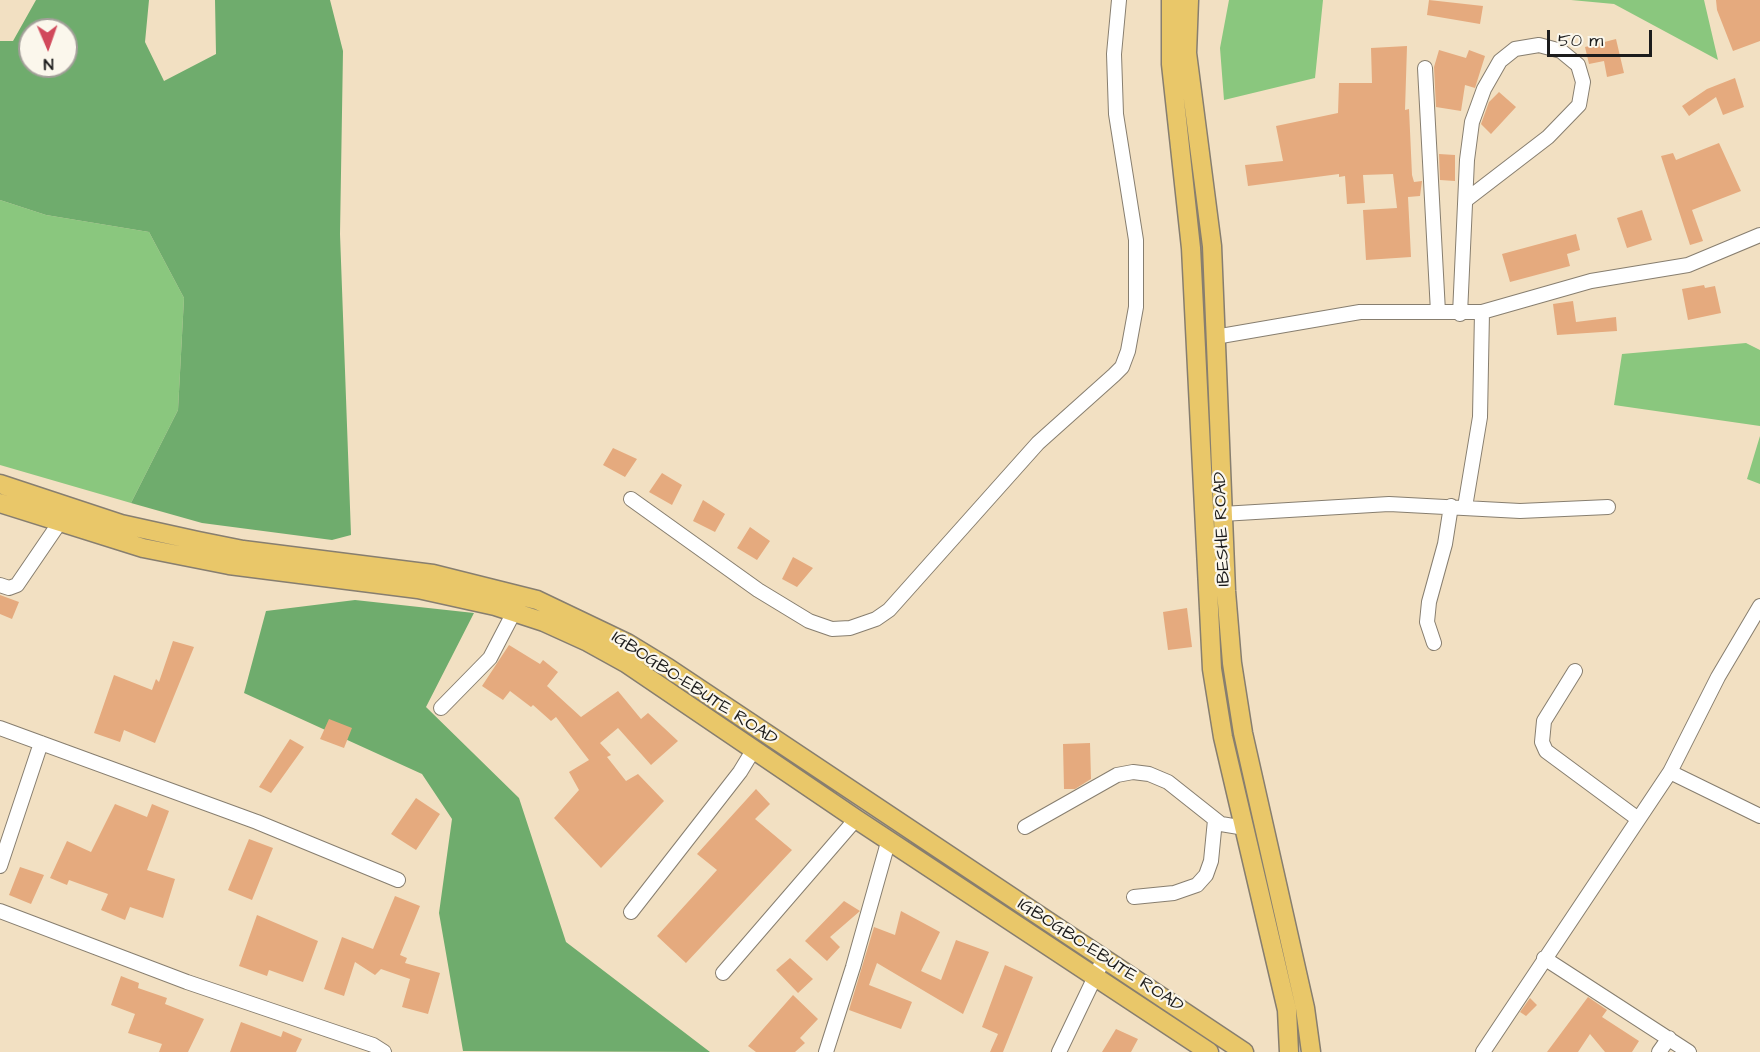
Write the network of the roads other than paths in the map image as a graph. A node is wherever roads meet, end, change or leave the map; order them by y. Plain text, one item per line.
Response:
1 (1119, 0) edge
2 (1170, 0) edge
3 (1189, 0) edge
4 (1425, 68) dead end
5 (1466, 200) junction
6 (1760, 235) edge
7 (1438, 312) junction
8 (1482, 312) junction
9 (1460, 314) junction
10 (1215, 337) junction
11 (0, 484) edge
12 (632, 499) dead end
13 (1458, 506) junction
14 (1, 507) edge
15 (1608, 507) dead end
16 (1222, 514) junction
17 (60, 522) junction
18 (0, 585) edge
19 (1760, 606) edge
20 (514, 612) junction
21 (1434, 643) dead end
22 (1575, 671) dead end
23 (441, 708) dead end
24 (0, 728) edge
25 (41, 743) junction
26 (754, 749) junction
27 (1670, 772) junction
28 (1760, 816) edge
29 (856, 819) junction
30 (1638, 819) junction
31 (1215, 820) junction
32 (1025, 827) dead end
33 (1245, 828) junction
34 (889, 839) junction
35 (0, 866) edge
36 (398, 880) dead end
37 (1134, 897) dead end
38 (0, 911) edge
39 (631, 912) dead end
40 (1104, 958) junction
41 (1544, 958) junction
42 (723, 973) dead end
43 (1094, 975) junction
44 (1669, 1038) junction
45 (384, 1052) edge
46 (826, 1052) edge
47 (1059, 1052) edge
48 (1209, 1052) edge
49 (1244, 1052) edge
50 (1289, 1052) edge
51 (1311, 1052) edge
52 (1483, 1052) edge
53 (1659, 1052) edge
54 (1689, 1052) edge

1 - 12 street
2 - 33 main road, IBESHE ROAD
3 - 10 main road, IBESHE ROAD
4 - 7 street
5 - 5 street
5 - 9 street
6 - 8 street
7 - 9 street
7 - 10 street
8 - 9 street
8 - 13 street
10 - 16 main road, IBESHE ROAD
11 - 40 main road, IGBOGBO-EBUTE ROAD
13 - 15 street
13 - 16 street
13 - 21 street
14 - 17 main road, IGBOGBO-EBUTE ROAD
16 - 51 main road, IBESHE ROAD
17 - 18 street
17 - 20 main road, IGBOGBO-EBUTE ROAD
19 - 27 street
20 - 23 street
20 - 26 main road, IGBOGBO-EBUTE ROAD
22 - 30 street
24 - 25 street
25 - 35 street
25 - 36 street
26 - 29 main road, IGBOGBO-EBUTE ROAD
26 - 39 street
27 - 28 street
27 - 30 street
29 - 34 main road, IGBOGBO-EBUTE ROAD
29 - 42 street
30 - 41 street
31 - 32 street
31 - 33 street
31 - 37 street
33 - 50 main road, IBESHE ROAD
34 - 43 main road, IGBOGBO-EBUTE ROAD
34 - 46 street
38 - 45 street
40 - 43 street
40 - 49 main road, IGBOGBO-EBUTE ROAD
41 - 44 street
41 - 52 street
43 - 47 street
43 - 48 main road, IGBOGBO-EBUTE ROAD
44 - 53 street
44 - 54 street

